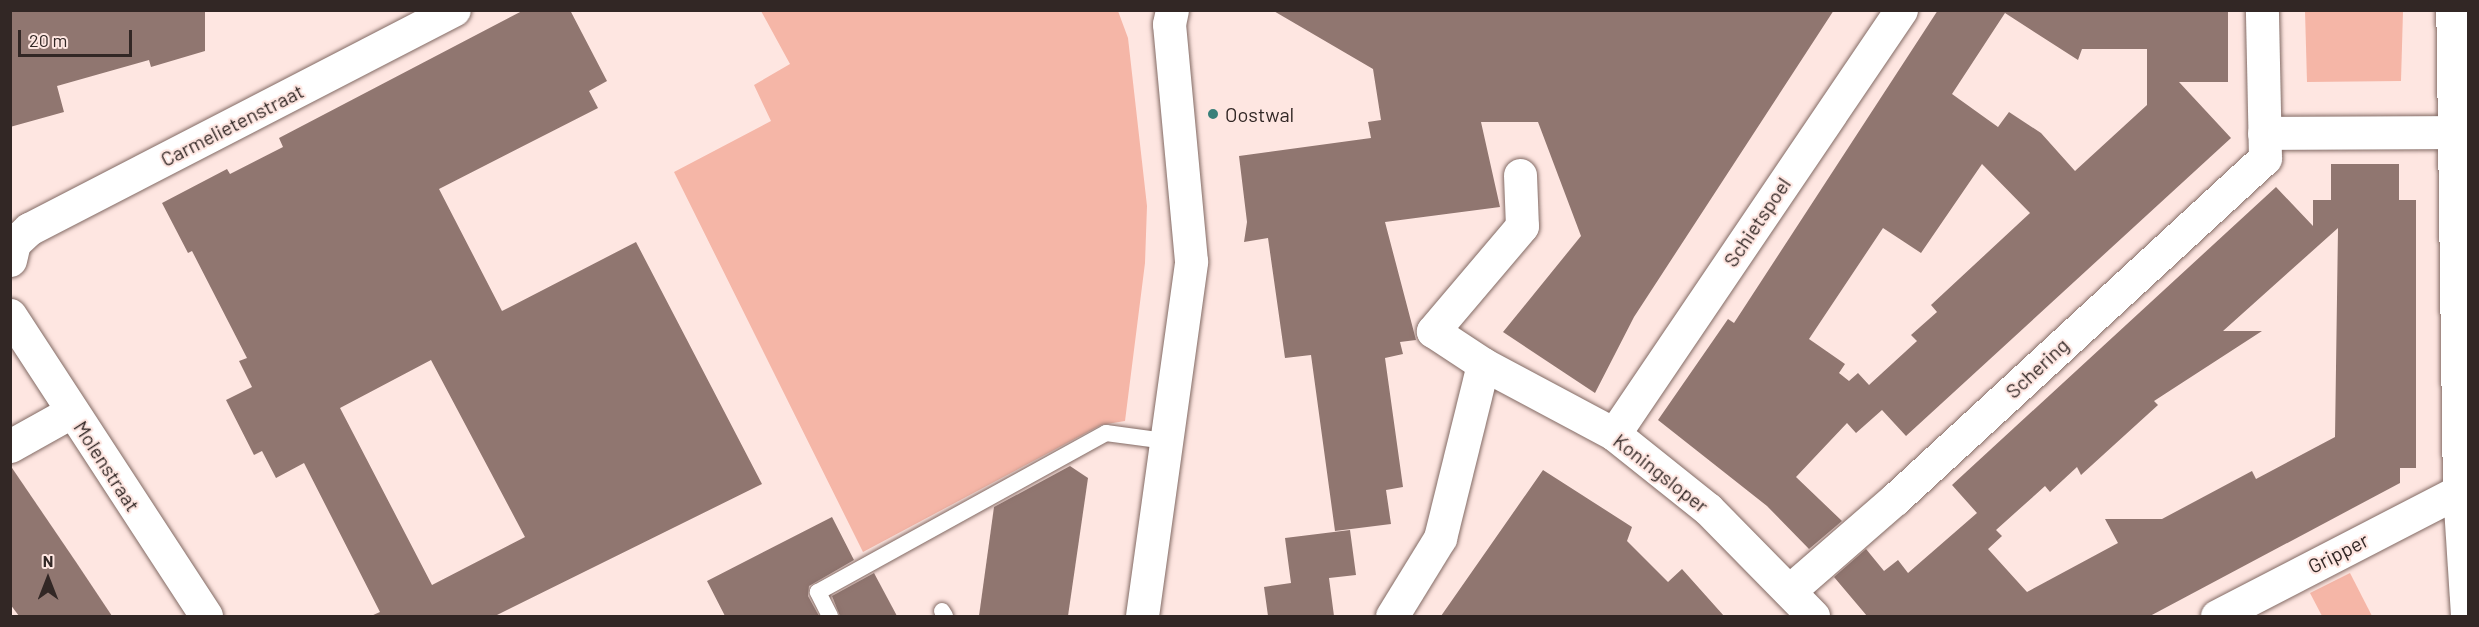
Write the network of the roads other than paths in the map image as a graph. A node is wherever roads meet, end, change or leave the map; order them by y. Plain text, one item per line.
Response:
1 (454, 10) edge
2 (1901, 10) edge
3 (2262, 10) edge
4 (2452, 10) edge
5 (1168, 15) edge
6 (2454, 132) junction
7 (2264, 133) junction
8 (1520, 175) dead end
9 (12, 252) edge
10 (10, 315) edge
11 (1483, 364) junction
12 (71, 412) junction
13 (1614, 435) junction
14 (1166, 441) junction
15 (10, 446) edge
16 (2459, 490) junction
17 (1789, 591) junction
18 (206, 616) edge
19 (830, 616) edge
20 (1142, 616) edge
21 (1392, 616) edge
22 (1813, 616) edge
23 (2217, 616) edge
24 (2467, 616) edge

1 - 9 street, Carmelietenstraat
2 - 13 street, Schietspoel
3 - 7 street, Schering
4 - 6 street
5 - 14 street
6 - 7 street
6 - 16 street
7 - 17 street, Schering
8 - 11 street, Koningsloper
10 - 12 street, Molenstraat
11 - 13 street, Koningsloper
11 - 21 street
12 - 15 street
12 - 18 street, Molenstraat
13 - 17 street, Koningsloper
14 - 19 lane
14 - 20 street
16 - 23 street, Gripper
16 - 24 street
17 - 22 street, Koningsloper

